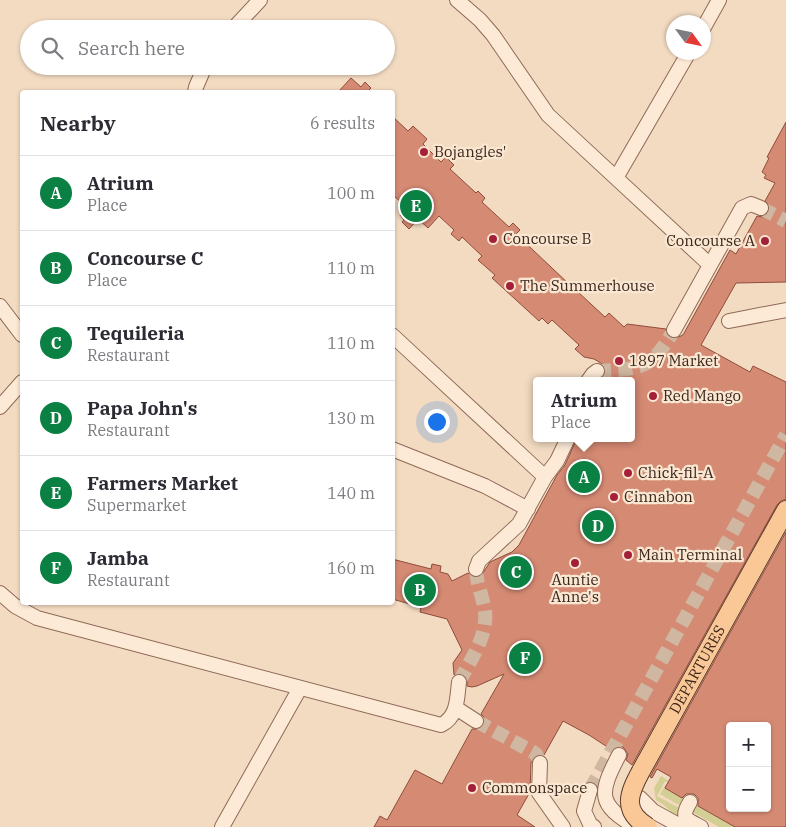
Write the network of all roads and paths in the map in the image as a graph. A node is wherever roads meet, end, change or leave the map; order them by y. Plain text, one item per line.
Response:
1 (260, 0) edge
2 (457, 0) edge
3 (720, 0) edge
4 (711, 15) edge
5 (241, 20) edge
6 (683, 60) edge
7 (201, 75) edge
8 (195, 90) edge
9 (616, 178) junction
10 (762, 208) tunnel mouth
11 (710, 265) junction
12 (0, 306) edge
13 (786, 310) edge
14 (728, 321) dead end
15 (674, 330) tunnel mouth
16 (20, 332) edge
17 (395, 338) edge
18 (20, 384) edge
19 (0, 407) edge
20 (566, 442) edge
21 (395, 450) edge
22 (545, 477) junction
23 (528, 509) junction
24 (786, 510) edge
25 (476, 569) dead end
26 (0, 593) edge
27 (458, 682) tunnel mouth
28 (300, 688) junction
29 (456, 708) junction
30 (476, 721) tunnel mouth
31 (619, 755) dead end
32 (540, 763) dead end
33 (590, 790) tunnel mouth
34 (640, 798) dead end
35 (690, 802) dead end
36 (222, 827) edge
37 (563, 827) edge
38 (594, 827) edge
39 (636, 827) edge
40 (648, 827) edge
41 (682, 827) edge
42 (701, 827) edge

1 - 5 lane
2 - 9 lane
3 - 4 lane
6 - 9 lane
7 - 8 lane
9 - 11 lane
10 - 11 lane
11 - 15 lane
12 - 16 lane
13 - 14 lane
17 - 22 lane
18 - 19 lane
20 - 22 lane
21 - 23 lane
22 - 23 lane
23 - 25 lane
24 - 40 main road, DEPARTURES, bridge
26 - 28 lane
27 - 29 lane
28 - 29 lane
28 - 36 lane
29 - 30 lane
31 - 39 lane
32 - 37 lane
33 - 38 lane
34 - 41 lane
35 - 42 lane

